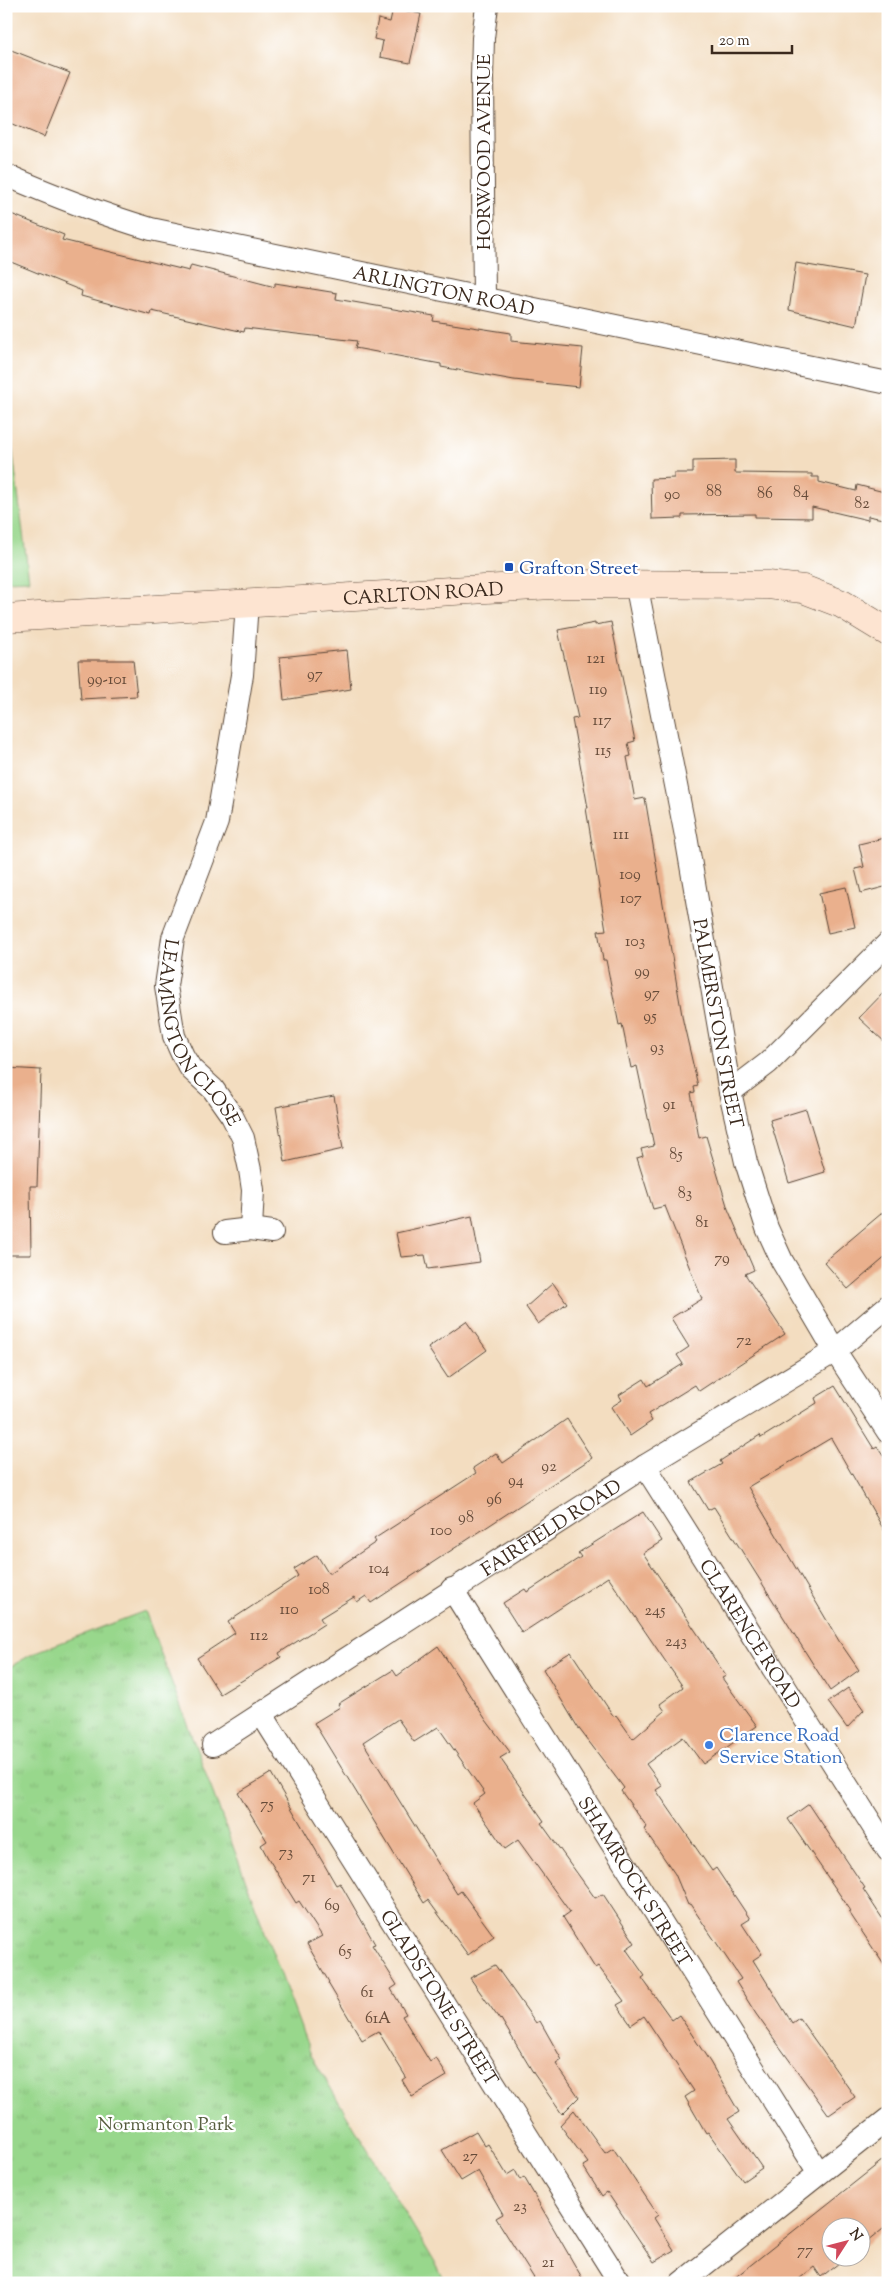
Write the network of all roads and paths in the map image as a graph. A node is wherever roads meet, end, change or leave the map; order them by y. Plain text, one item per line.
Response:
1 (486, 6) edge
2 (6, 175) edge
3 (484, 298) junction
4 (888, 383) edge
5 (636, 583) junction
6 (247, 603) junction
7 (6, 618) edge
8 (888, 632) edge
9 (888, 943) edge
10 (730, 1092) junction
11 (225, 1232) dead end
12 (888, 1306) edge
13 (835, 1351) junction
14 (888, 1432) edge
15 (645, 1466) junction
16 (452, 1589) junction
17 (261, 1713) junction
18 (213, 1745) dead end
19 (888, 1850) edge
20 (888, 2119) edge
21 (819, 2173) junction
22 (620, 2283) edge
23 (681, 2283) edge

1 - 3 street, HORWOOD AVENUE
2 - 3 street, ARLINGTON ROAD
3 - 4 street, ARLINGTON ROAD
5 - 6 street, CARLTON ROAD
5 - 8 street, CARLTON ROAD
5 - 10 street, PALMERSTON STREET
6 - 7 street, CARLTON ROAD
6 - 11 street, LEAMINGTON CLOSE
9 - 10 street
10 - 13 street, PALMERSTON STREET
12 - 13 street, FAIRFIELD ROAD
13 - 14 street, PALMERSTON STREET
13 - 15 street, FAIRFIELD ROAD
15 - 16 street, FAIRFIELD ROAD
15 - 19 street, CLARENCE ROAD
16 - 17 street, FAIRFIELD ROAD
16 - 21 street, SHAMROCK STREET
17 - 18 street, FAIRFIELD ROAD
17 - 22 street, GLADSTONE STREET
20 - 21 street
21 - 23 street

